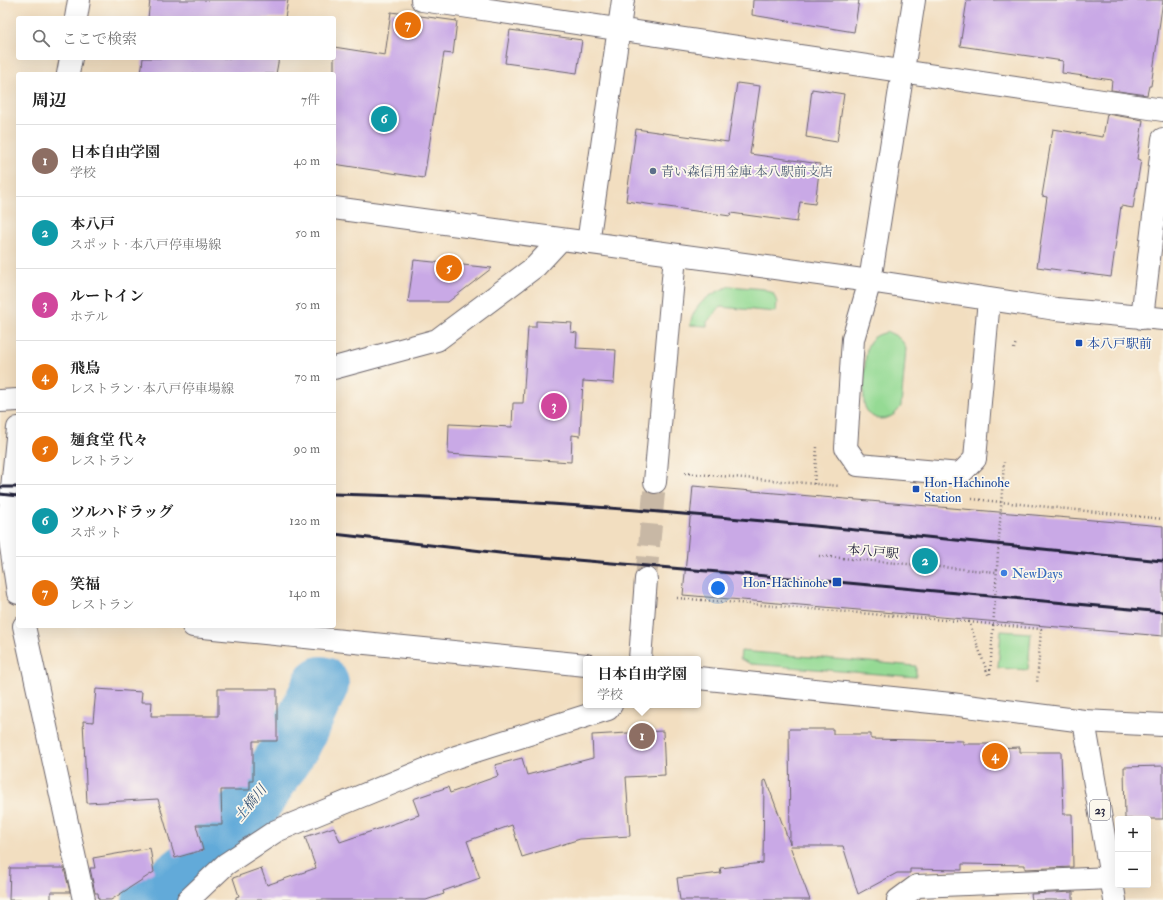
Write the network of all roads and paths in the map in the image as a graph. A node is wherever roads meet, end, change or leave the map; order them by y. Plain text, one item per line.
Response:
1 (79, 0) edge
2 (422, 0) edge
3 (623, 0) edge
4 (914, 0) edge
5 (76, 16) edge
6 (619, 29) junction
7 (71, 60) edge
8 (903, 71) junction
9 (68, 72) edge
10 (1163, 110) edge
11 (1163, 139) edge
12 (336, 208) edge
13 (561, 239) junction
14 (588, 243) junction
15 (675, 256) junction
16 (870, 281) junction
17 (990, 300) junction
18 (1142, 318) junction
19 (1163, 319) edge
20 (336, 367) edge
21 (0, 400) edge
22 (16, 400) edge
23 (16, 448) edge
24 (685, 473) dead end
25 (655, 482) tunnel mouth
26 (845, 487) dead end
27 (1163, 519) edge
28 (5, 540) edge
29 (819, 556) dead end
30 (996, 572) junction
31 (646, 579) tunnel mouth
32 (16, 585) edge
33 (677, 598) dead end
34 (969, 622) junction
35 (993, 625) junction
36 (24, 628) edge
37 (213, 628) edge
38 (640, 656) edge
39 (583, 665) edge
40 (701, 678) edge
41 (1037, 684) dead end
42 (609, 708) edge
43 (1084, 721) junction
44 (1163, 725) edge
45 (1112, 878) junction
46 (84, 900) edge
47 (188, 900) edge
48 (898, 900) edge
49 (1115, 900) edge

1 - 5 street
2 - 6 street
3 - 6 street
4 - 8 street
6 - 8 street
6 - 14 street
7 - 9 street
8 - 10 street
8 - 16 street
11 - 18 street
12 - 13 street
13 - 14 street
13 - 20 street
14 - 15 street
15 - 16 street
15 - 25 street
16 - 17 street
16 - 17 street
17 - 18 street
18 - 19 street
21 - 22 street
23 - 28 street
24 - 26 path
27 - 30 path
28 - 32 street
29 - 30 path, 本八戸駅
30 - 35 path
31 - 38 street
33 - 34 path
34 - 35 path
34 - 35 path
35 - 41 path
36 - 46 street
37 - 39 street
40 - 43 street
42 - 47 street
43 - 44 street
43 - 45 street, 23
45 - 48 street
45 - 49 street, 23

